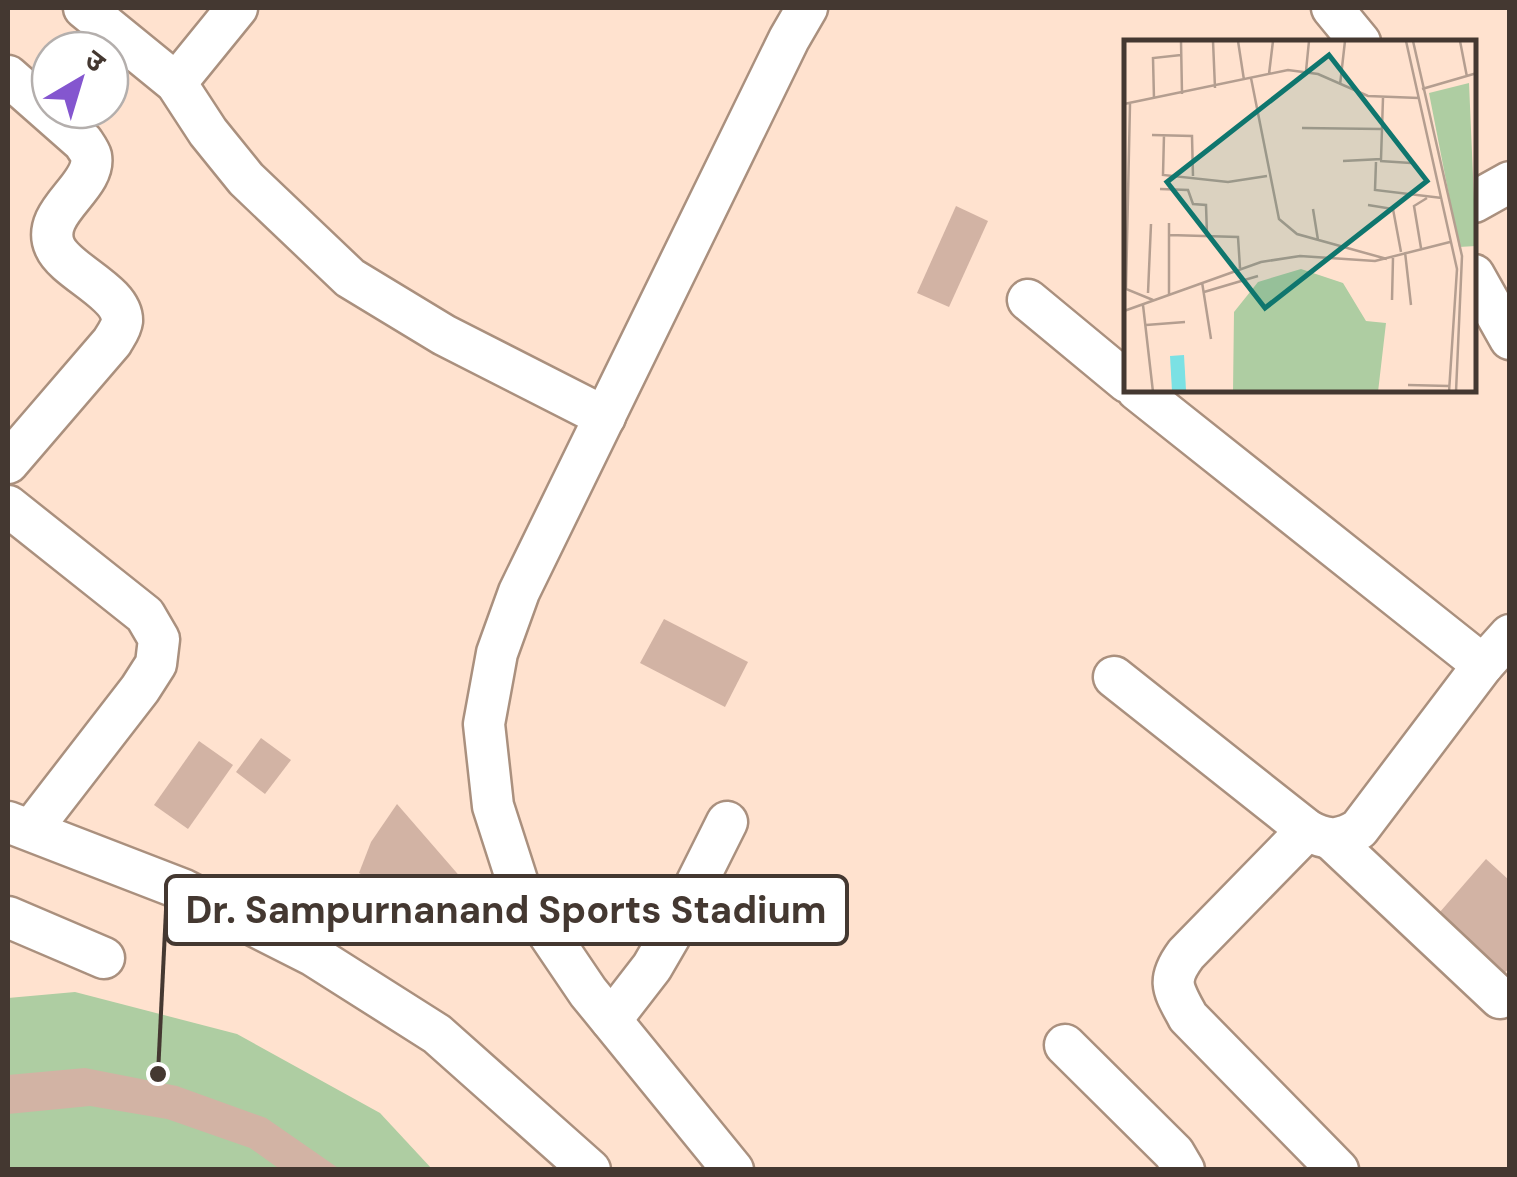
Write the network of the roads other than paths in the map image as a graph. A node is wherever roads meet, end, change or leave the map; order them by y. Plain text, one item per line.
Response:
1 (84, 8) edge
2 (237, 8) edge
3 (807, 8) edge
4 (1332, 8) edge
5 (1358, 40) edge
6 (8, 76) edge
7 (176, 83) junction
8 (1510, 182) edge
9 (1477, 200) edge
10 (1477, 281) edge
11 (1028, 300) dead end
12 (1510, 338) edge
13 (1124, 380) edge
14 (1140, 392) edge
15 (605, 417) junction
16 (8, 463) edge
17 (8, 506) edge
18 (1510, 635) edge
19 (1483, 666) junction
20 (1114, 678) dead end
21 (726, 822) dead end
22 (19, 826) edge
23 (1319, 835) junction
24 (8, 918) edge
25 (104, 958) dead end
26 (1500, 998) dead end
27 (611, 1020) junction
28 (1065, 1045) dead end
29 (590, 1170) edge
30 (733, 1170) edge
31 (1184, 1170) edge
32 (1338, 1170) edge

1 - 7 street
2 - 7 street
3 - 15 street
4 - 5 street
6 - 16 street
7 - 15 street
8 - 9 street
10 - 12 street
11 - 13 street
14 - 19 street
15 - 27 street
17 - 22 street
18 - 19 street
19 - 23 street
20 - 23 street
21 - 27 street
22 - 29 street
23 - 26 street
23 - 32 street
24 - 25 street
27 - 30 street
28 - 31 street

